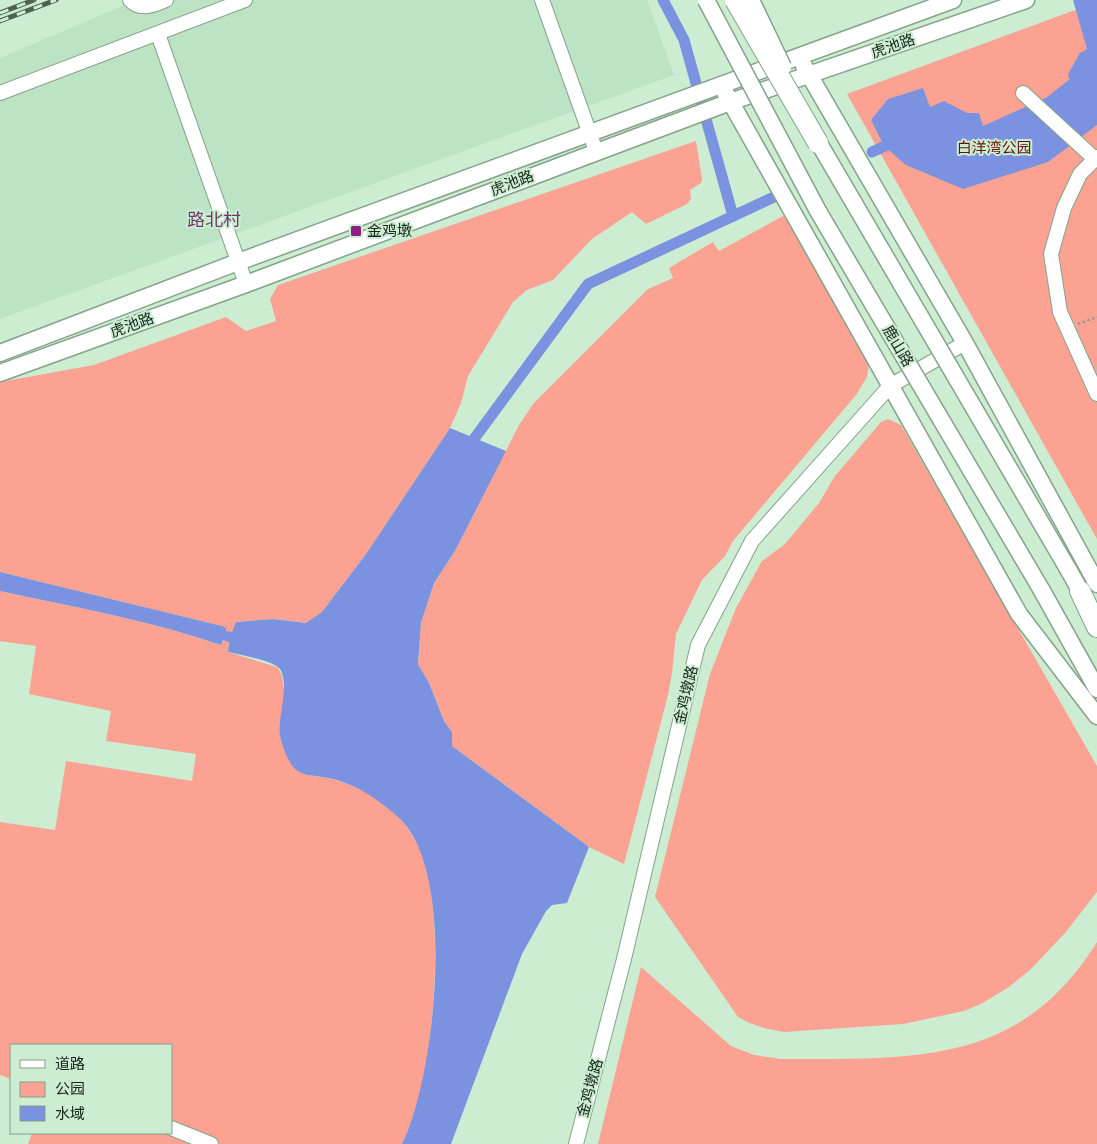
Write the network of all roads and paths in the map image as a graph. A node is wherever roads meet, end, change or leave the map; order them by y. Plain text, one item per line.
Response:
1 (130, 0) edge
2 (166, 0) edge
3 (245, 0) edge
4 (542, 0) edge
5 (706, 0) edge
6 (735, 0) edge
7 (751, 0) edge
8 (953, 0) edge
9 (1026, 0) edge
10 (158, 34) junction
11 (800, 58) junction
12 (807, 75) junction
13 (715, 87) junction
14 (0, 93) edge
15 (1023, 93) dead end
16 (723, 105) junction
17 (589, 133) junction
18 (818, 143) junction
19 (596, 151) junction
20 (1096, 158) edge
21 (238, 262) junction
22 (246, 284) junction
23 (1097, 317) edge
24 (1067, 329) junction
25 (965, 343) junction
26 (0, 353) edge
27 (0, 373) edge
28 (890, 386) junction
29 (1097, 394) edge
30 (1089, 588) edge
31 (1097, 617) edge
32 (1097, 627) edge
33 (1097, 689) edge
34 (1097, 716) edge
35 (172, 1128) edge
36 (211, 1144) edge
37 (576, 1144) edge

1 - 2 street
3 - 10 street
4 - 17 street
5 - 33 main road, 鹿山路, bridge
6 - 18 highway, bridge
7 - 18 main road, bridge
8 - 11 main road, 虎池路
9 - 12 main road, 虎池路
10 - 14 street
10 - 21 street
11 - 12 main road
11 - 13 main road, 虎池路
12 - 16 main road, 虎池路
12 - 25 main road
13 - 16 main road
13 - 17 main road, 虎池路
15 - 20 street
16 - 19 main road, 虎池路
16 - 28 main road
17 - 19 street
17 - 21 main road, 虎池路
18 - 30 main road, bridge
19 - 22 main road, 虎池路
20 - 24 street
21 - 22 street
21 - 26 main road, 虎池路
22 - 27 main road, 虎池路
23 - 24 path
24 - 29 street
25 - 28 street, 金鸡墩路
25 - 30 main road
28 - 34 main road
28 - 37 street, 金鸡墩路
30 - 31 main road
30 - 32 highway
35 - 36 street

